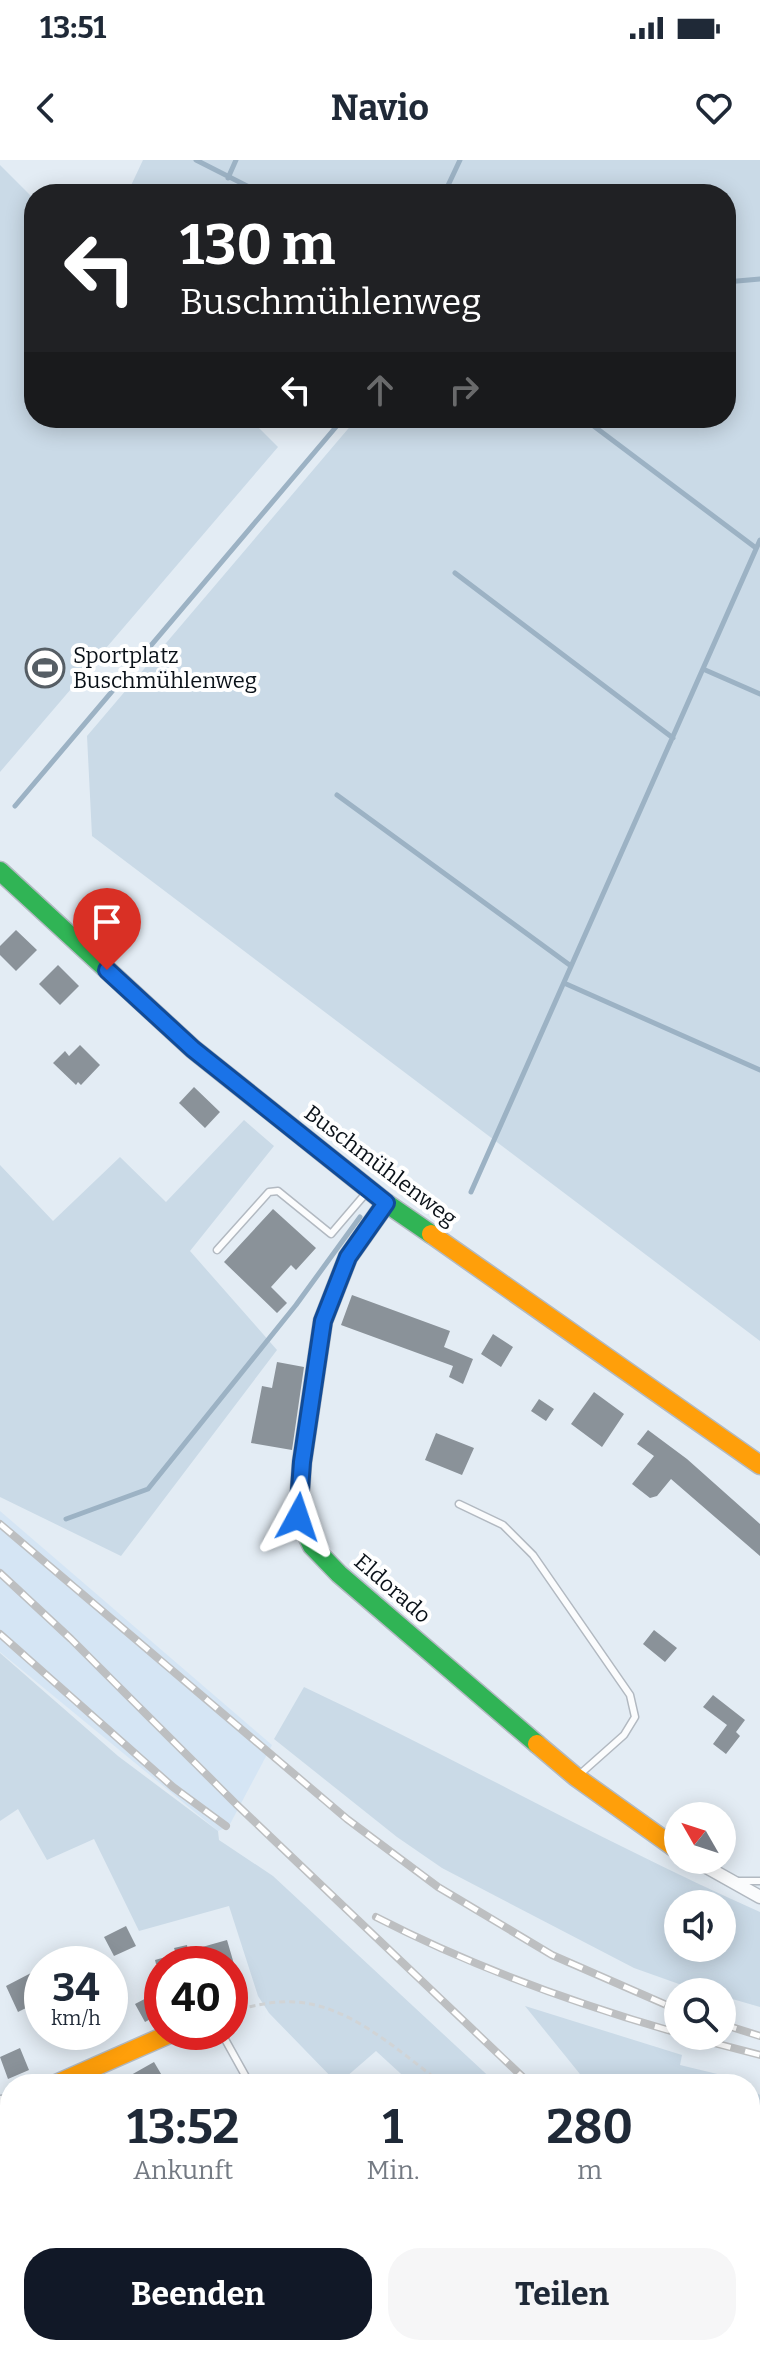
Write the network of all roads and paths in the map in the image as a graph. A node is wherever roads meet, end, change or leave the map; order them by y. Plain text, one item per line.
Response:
1 (0, 871) edge
2 (369, 1189) junction
3 (386, 1203) junction
4 (217, 1250) dead end
5 (760, 1465) edge
6 (459, 1504) dead end
7 (576, 1777) junction
8 (664, 1840) edge
9 (717, 1874) edge
10 (729, 1881) junction
11 (760, 1881) edge
12 (760, 1897) edge
13 (248, 2008) edge
14 (144, 2045) edge
15 (231, 2050) edge
16 (79, 2074) edge
17 (244, 2074) edge
18 (429, 2074) edge

1 - 2 street, Buschmühlenweg
2 - 3 street, Buschmühlenweg
2 - 4 lane
3 - 5 street, Buschmühlenweg
3 - 7 street, Eldorado
6 - 7 lane
7 - 8 street, Eldorado
9 - 10 street
10 - 11 lane
10 - 12 street
13 - 18 path
14 - 16 street
15 - 17 lane

